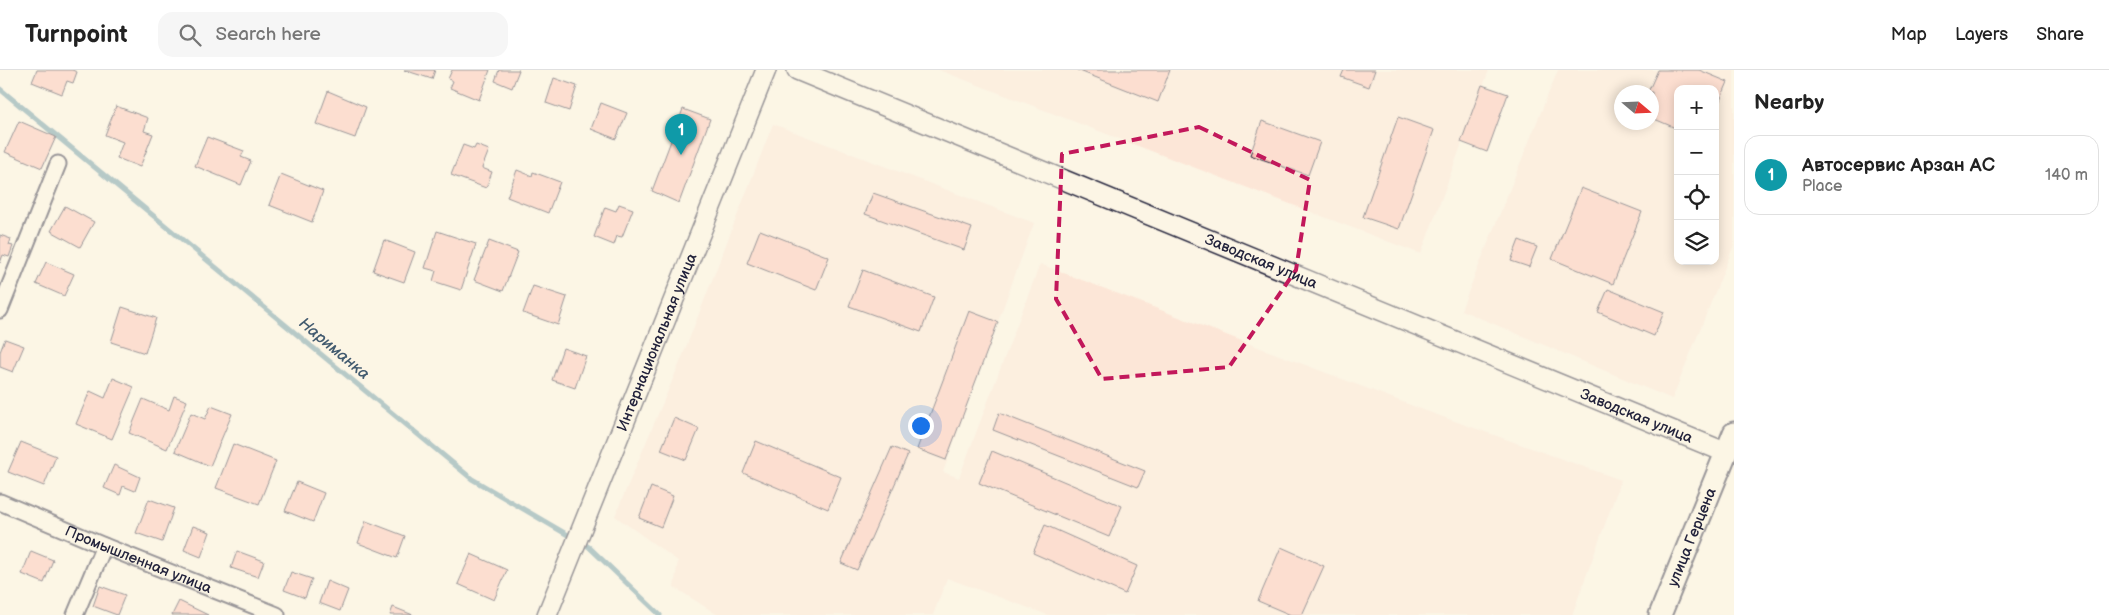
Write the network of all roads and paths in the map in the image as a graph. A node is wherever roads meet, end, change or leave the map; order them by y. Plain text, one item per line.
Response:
1 (766, 70) edge
2 (804, 71) edge
3 (58, 164) dead end
4 (0, 310) edge
5 (1734, 433) edge
6 (1727, 453) junction
7 (0, 502) edge
8 (104, 546) junction
9 (75, 615) edge
10 (277, 615) edge
11 (547, 615) edge
12 (1660, 615) edge

1 - 11 street, Интернациональная улица
2 - 6 street, Заводская улица
3 - 4 street
5 - 6 main road, улица Герцена
6 - 12 main road, улица Герцена
7 - 8 street, Промышленная улица
8 - 9 street
8 - 10 street, Промышленная улица

